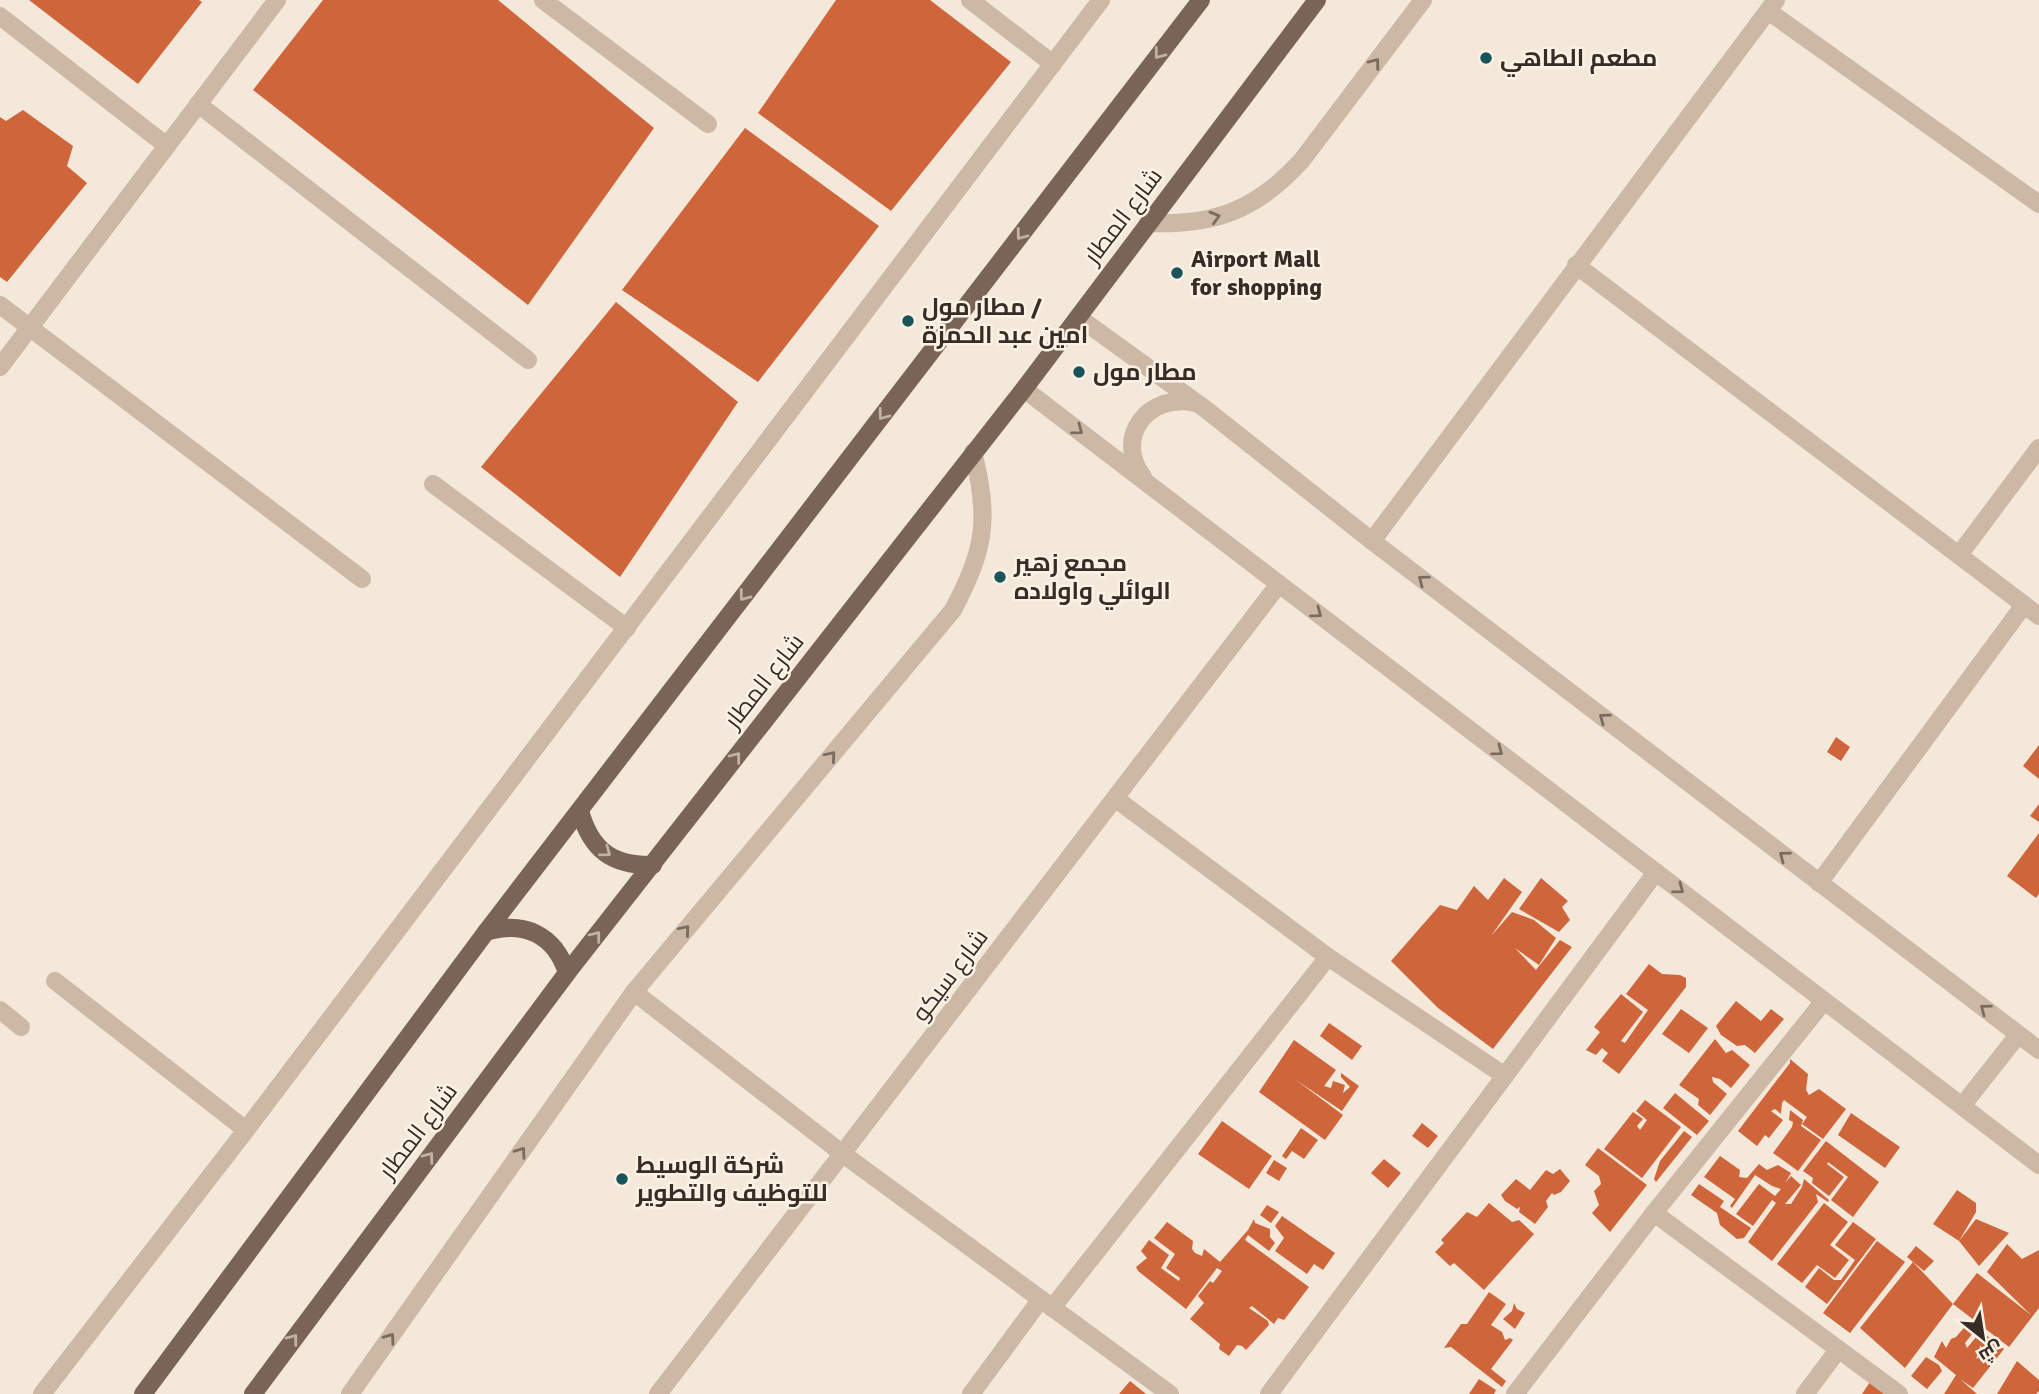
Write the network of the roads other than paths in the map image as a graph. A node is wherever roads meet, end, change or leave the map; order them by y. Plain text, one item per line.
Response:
1 (277, 0) edge
2 (543, 0) edge
3 (970, 0) edge
4 (1101, 0) edge
5 (1201, 0) edge
6 (1317, 0) edge
7 (1423, 0) edge
8 (1772, 5) edge
9 (0, 16) edge
10 (1053, 64) junction
11 (198, 104) junction
12 (708, 124) dead end
13 (167, 146) junction
14 (2039, 204) edge
15 (1148, 223) junction
16 (1576, 265) junction
17 (0, 305) edge
18 (1078, 317) junction
19 (30, 327) junction
20 (528, 360) dead end
21 (0, 367) edge
22 (1024, 389) junction
23 (1204, 408) junction
24 (2039, 448) edge
25 (973, 452) junction
26 (1146, 481) junction
27 (433, 484) dead end
28 (1372, 541) junction
29 (1959, 555) junction
30 (362, 579) dead end
31 (1279, 584) junction
32 (2024, 605) junction
33 (2039, 617) edge
34 (627, 628) junction
35 (1115, 799) junction
36 (580, 811) junction
37 (653, 865) junction
38 (1656, 872) junction
39 (1819, 883) junction
40 (486, 932) junction
41 (1328, 957) junction
42 (567, 973) junction
43 (55, 981) dead end
44 (634, 992) junction
45 (1824, 1001) junction
46 (0, 1010) edge
47 (21, 1027) dead end
48 (2018, 1035) junction
49 (2039, 1050) edge
50 (1505, 1076) junction
51 (1962, 1106) junction
52 (246, 1130) junction
53 (843, 1154) junction
54 (2039, 1165) edge
55 (1654, 1213) junction
56 (1046, 1303) junction
57 (1838, 1349) junction
58 (42, 1394) edge
59 (143, 1394) edge
60 (253, 1394) edge
61 (350, 1394) edge
62 (658, 1394) edge
63 (971, 1394) edge
64 (1170, 1394) edge
65 (1269, 1394) edge
66 (1515, 1394) edge
67 (1805, 1394) edge
68 (1899, 1394) edge

1 - 11 street
2 - 12 street
3 - 10 street
4 - 10 street
5 -> 36 main road
6 - 15 main road, شارع المطار
15 -> 7 street
8 - 14 street
8 - 16 street
9 - 13 street
10 - 34 street
11 - 13 street
11 - 20 street
13 - 19 street
15 - 18 main road, شارع المطار
16 - 28 street
16 - 29 street
17 - 19 street
18 - 22 main road, شارع المطار
18 - 23 street
19 - 21 street
19 - 30 street
22 - 25 main road, شارع المطار
22 -> 26 street
23 - 26 street
23 - 28 street
24 - 29 street
37 -> 25 main road, شارع المطار
44 -> 25 street
26 - 31 street
27 - 34 street
39 -> 28 street
29 - 32 street
31 - 35 street, شارع سيكو
31 -> 38 street
32 - 33 street
32 - 39 street
34 - 52 street
35 - 41 street
35 - 53 street, شارع سيكو
36 -> 37 main road
36 - 40 main road
42 -> 37 main road, شارع المطار
38 -> 45 street
38 - 50 street
48 -> 39 street
40 - 42 main road
40 - 59 main road
41 - 50 street
41 - 56 street
60 -> 42 main road, شارع المطار
43 - 52 street
44 - 53 street
61 -> 44 street
45 - 51 street
45 - 55 street
46 - 47 street
48 - 49 street
48 - 51 street
50 - 65 street
51 - 54 street
52 - 58 street
53 - 56 street
53 - 62 street, شارع سيكو
55 - 57 street
55 - 66 street
56 - 63 street
56 - 64 street
57 - 67 street
57 - 68 street

